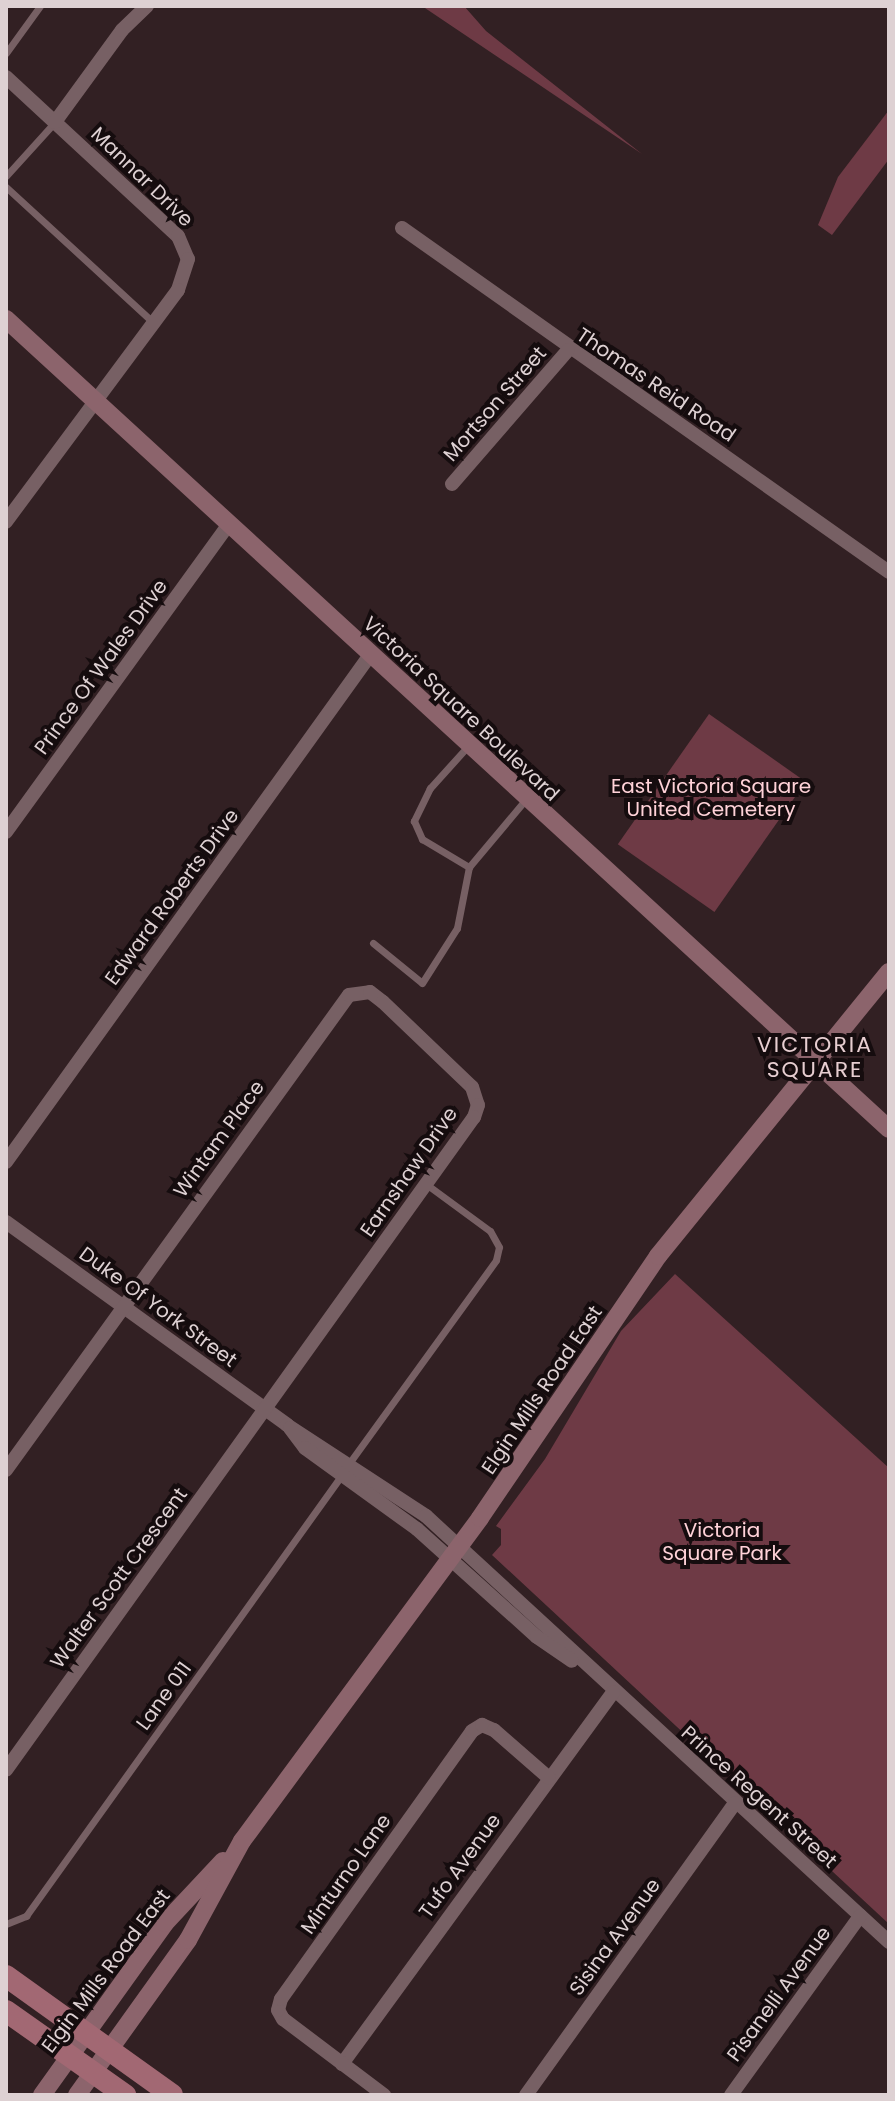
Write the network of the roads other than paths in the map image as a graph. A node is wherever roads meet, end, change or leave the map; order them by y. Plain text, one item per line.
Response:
1 (40, 6) edge
2 (147, 6) edge
3 (6, 53) edge
4 (6, 77) edge
5 (55, 122) junction
6 (6, 176) edge
7 (6, 187) edge
8 (402, 228) dead end
9 (6, 319) edge
10 (154, 323) junction
11 (568, 350) junction
12 (96, 402) junction
13 (452, 484) dead end
14 (6, 522) edge
15 (228, 525) junction
16 (889, 572) edge
17 (370, 655) junction
18 (468, 746) junction
19 (526, 799) junction
20 (6, 832) edge
21 (469, 867) junction
22 (373, 943) dead end
23 (889, 972) edge
24 (349, 995) joint
25 (815, 1059) junction
26 (889, 1129) edge
27 (6, 1162) edge
28 (426, 1184) junction
29 (6, 1222) edge
30 (123, 1307) junction
31 (265, 1408) junction
32 (287, 1425) junction
33 (350, 1462) junction
34 (6, 1470) edge
35 (341, 1476) junction
36 (455, 1553) junction
37 (613, 1692) junction
38 (6, 1770) edge
39 (549, 1778) junction
40 (735, 1803) junction
41 (242, 1841) junction
42 (860, 1916) junction
43 (6, 1924) edge
44 (889, 1942) edge
45 (6, 1976) edge
46 (6, 2011) edge
47 (86, 2033) junction
48 (109, 2050) junction
49 (70, 2056) junction
50 (342, 2064) junction
51 (93, 2072) junction
52 (42, 2095) edge
53 (77, 2095) edge
54 (125, 2095) edge
55 (172, 2095) edge
56 (384, 2095) edge
57 (526, 2095) edge
58 (731, 2095) edge

1 - 3 lane
2 - 5 street
4 - 5 street, Mannar Drive
5 - 6 lane
5 - 10 street, Mannar Drive
7 - 10 lane
8 - 11 street, Thomas Reid Road
9 - 12 main road, Victoria Square Boulevard
10 - 12 street, Mannar Drive
11 - 13 street, Mortson Street
11 - 16 street, Thomas Reid Road
12 - 14 street, Mannar Drive
12 - 15 main road, Victoria Square Boulevard
15 - 17 main road, Victoria Square Boulevard
15 - 20 street, Prince Of Wales Drive
17 - 18 main road, Victoria Square Boulevard
17 - 27 street, Edward Roberts Drive
18 - 19 main road, Victoria Square Boulevard
18 - 21 lane
19 - 21 lane
19 - 25 main road, Victoria Square Boulevard
21 - 22 lane
23 - 25 main road, Elgin Mills Road East
24 - 28 street, Earnshaw Drive
24 - 30 street, Wintam Place
25 - 26 main road, Victoria Square Boulevard
25 - 36 main road, Elgin Mills Road East
28 - 31 street, Earnshaw Drive
28 - 33 lane
29 - 30 street, Duke Of York Street
30 - 31 street, Duke Of York Street
30 - 34 street, Wintam Place
31 - 32 street, Duke Of York Street
31 - 38 street, Walter Scott Crescent
32 - 33 street, Duke Of York Street
32 - 35 street, Duke Of York Street
33 - 36 street, Duke Of York Street
35 - 36 street, Duke Of York Street
35 - 43 lane, Lane 011
36 - 37 street, Prince Regent Street
36 - 41 main road, Elgin Mills Road East
37 - 39 street, Tufo Avenue
37 - 40 street, Prince Regent Street
39 - 50 street, Tufo Avenue
39 - 50 street, Minturno Lane
40 - 42 street, Prince Regent Street
40 - 57 street, Sisina Avenue
41 - 47 main road, Elgin Mills Road East
41 - 48 main road, Elgin Mills Road East
42 - 44 street, Prince Regent Street
42 - 58 street, Pisanelli Avenue
45 - 47 main road
46 - 49 main road
47 - 48 main road
47 - 49 main road, Elgin Mills Road East
48 - 51 main road, Elgin Mills Road East
48 - 55 main road
49 - 51 main road
49 - 52 main road, Elgin Mills Road East
50 - 56 street, Minturno Lane
51 - 53 main road, Elgin Mills Road East
51 - 54 main road

